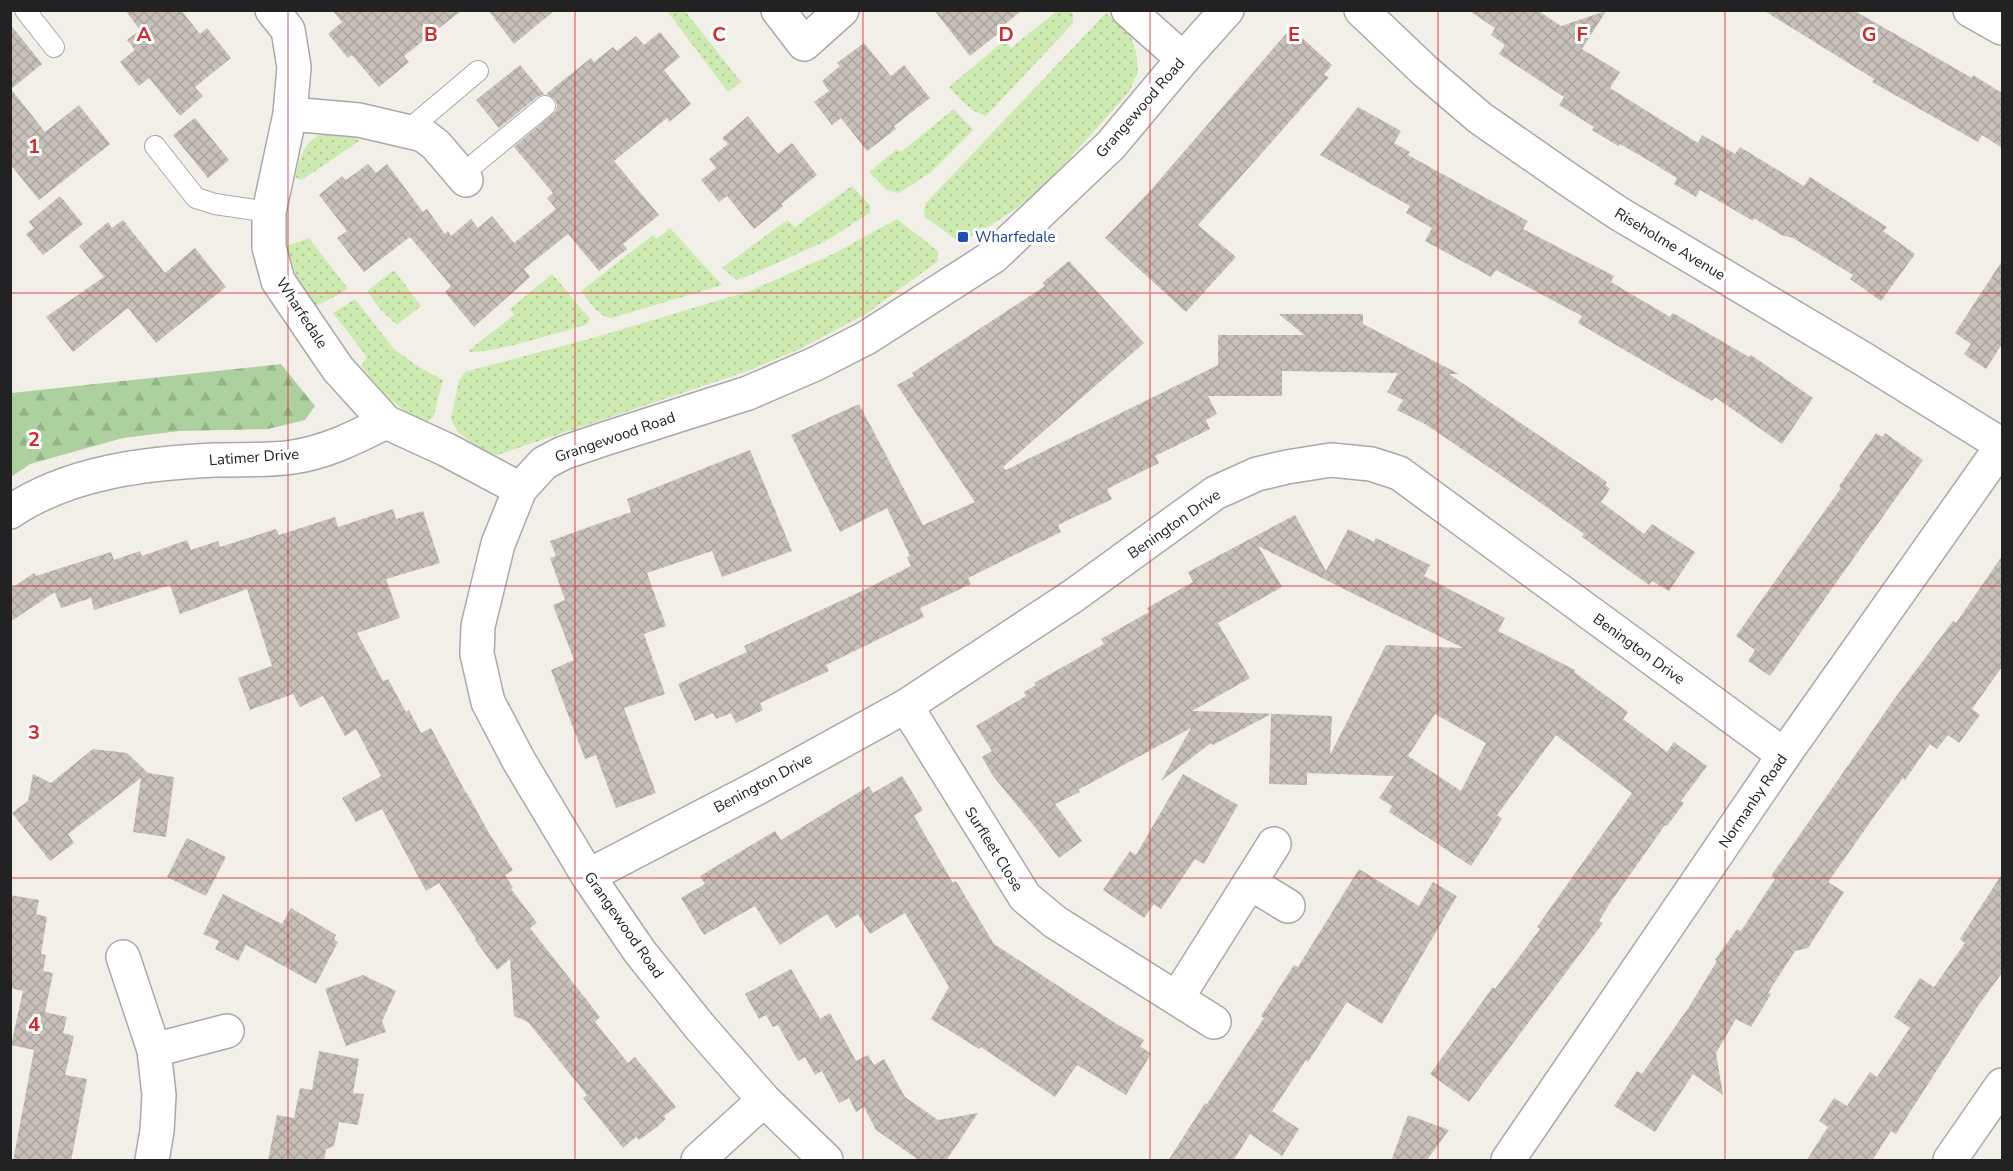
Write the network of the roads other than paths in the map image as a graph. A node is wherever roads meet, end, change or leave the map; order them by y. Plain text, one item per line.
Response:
1 (25, 10) edge
2 (273, 10) edge
3 (778, 10) edge
4 (842, 10) edge
5 (1128, 10) edge
6 (1227, 10) edge
7 (1361, 10) edge
8 (1970, 10) edge
9 (2002, 28) edge
10 (54, 47) dead end
11 (1183, 59) junction
12 (478, 71) dead end
13 (545, 106) dead end
14 (290, 114) junction
15 (406, 130) junction
16 (155, 146) dead end
17 (464, 177) joint
18 (269, 212) junction
19 (386, 422) junction
20 (2002, 445) edge
21 (520, 489) junction
22 (10, 512) edge
23 (906, 706) junction
24 (1784, 755) junction
25 (1274, 844) dead end
26 (588, 876) junction
27 (1250, 883) junction
28 (1288, 906) dead end
29 (123, 957) dead end
30 (1177, 998) junction
31 (1214, 1022) dead end
32 (227, 1031) dead end
33 (154, 1050) junction
34 (2002, 1085) edge
35 (764, 1100) junction
36 (152, 1161) edge
37 (698, 1161) edge
38 (826, 1161) edge
39 (1508, 1161) edge
40 (1950, 1161) edge

1 - 10 lane
2 - 14 street, Wharfedale
3 - 4 street
5 - 11 street
6 - 11 street, Grangewood Road
7 - 20 street, Riseholme Avenue
8 - 9 street
11 - 21 street, Grangewood Road
12 - 15 lane
13 - 17 lane
14 - 15 street
14 - 18 street, Wharfedale
15 - 17 street
16 - 18 lane
18 - 19 street, Wharfedale
19 - 21 street
19 - 22 street, Latimer Drive
20 - 24 street, Normanby Road
21 - 26 street, Grangewood Road
23 - 24 street, Benington Drive
23 - 26 street, Benington Drive
23 - 30 street, Surfleet Close
24 - 39 street, Normanby Road
25 - 27 street
26 - 35 street, Grangewood Road
27 - 28 street
27 - 30 street
29 - 33 street
30 - 31 street, Surfleet Close
32 - 33 street
33 - 36 street
34 - 40 street
35 - 37 street
35 - 38 street, Grangewood Road

